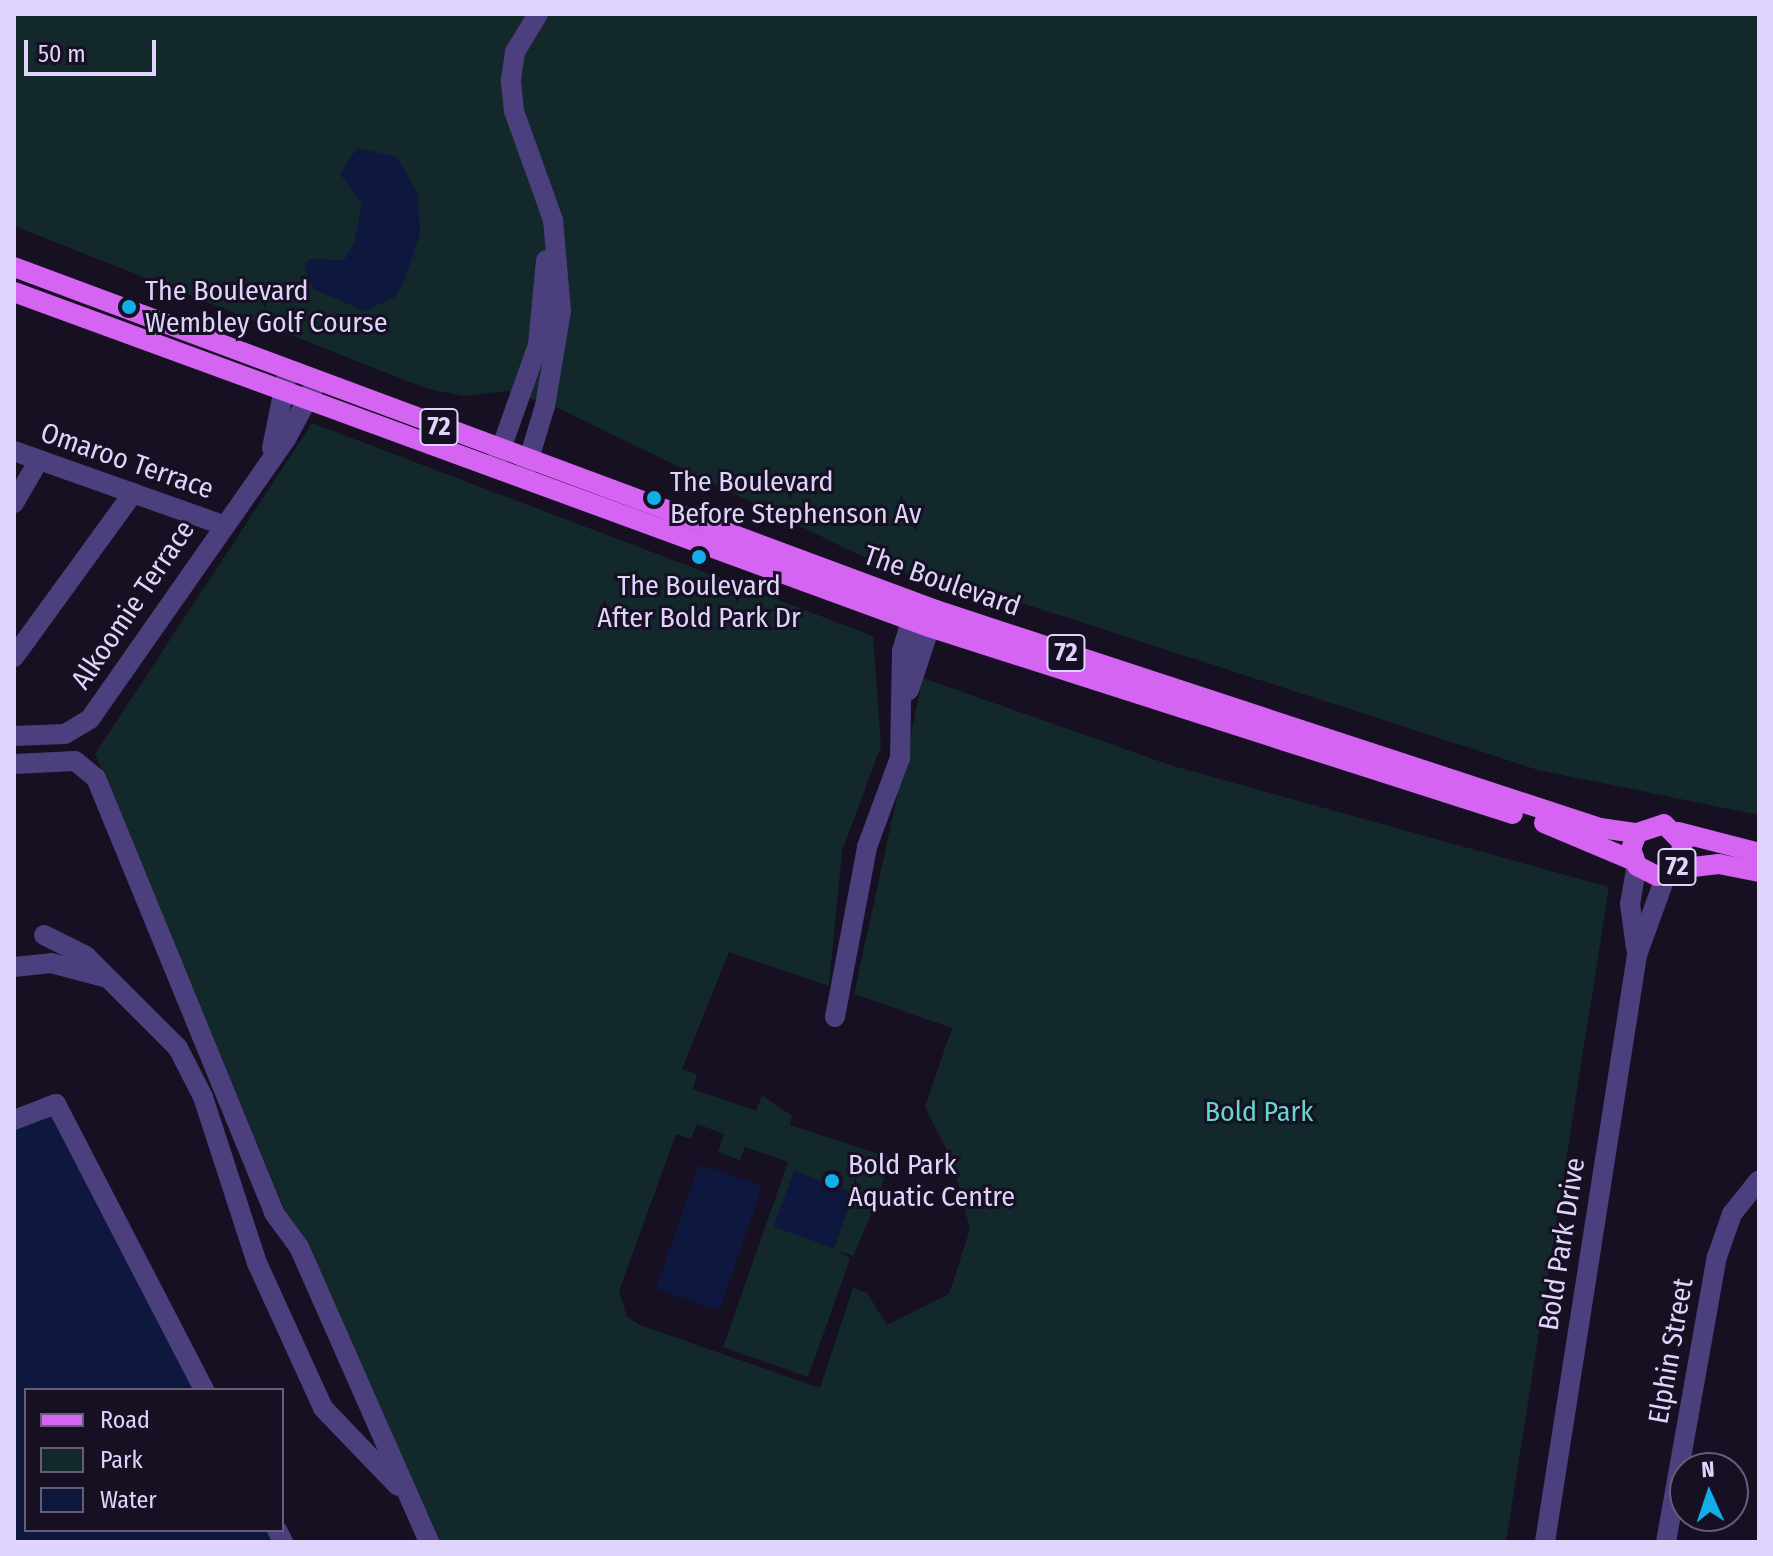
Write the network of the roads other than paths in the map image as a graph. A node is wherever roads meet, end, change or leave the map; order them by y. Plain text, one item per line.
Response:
1 (529, 14) edge
2 (538, 14) edge
3 (14, 267) edge
4 (14, 292) edge
5 (285, 379) junction
6 (313, 390) junction
7 (14, 451) edge
8 (270, 456) junction
9 (39, 460) junction
10 (498, 460) junction
11 (526, 470) junction
12 (133, 493) junction
13 (14, 503) edge
14 (220, 524) junction
15 (923, 615) junction
16 (14, 657) edge
17 (14, 736) edge
18 (14, 764) edge
19 (1678, 832) junction
20 (1637, 833) junction
21 (1759, 853) edge
22 (1635, 864) junction
23 (1671, 872) junction
24 (1759, 872) edge
25 (44, 935) dead end
26 (1637, 955) junction
27 (14, 967) edge
28 (108, 978) junction
29 (835, 1017) dead end
30 (14, 1120) edge
31 (1759, 1180) edge
32 (203, 1388) edge
33 (409, 1498) junction
34 (429, 1542) edge
35 (1545, 1542) edge
36 (1666, 1542) edge

1 - 10 street
2 - 11 street
3 - 5 main road, The Boulevard / 72
4 - 5 main road, The Boulevard / 72
5 - 6 main road, The Boulevard / 72
5 - 8 street, Alkoomie Terrace
6 - 8 street, Alkoomie Terrace
6 - 10 main road, The Boulevard / 72
7 - 9 street, Omaroo Terrace
8 - 14 street, Alkoomie Terrace
9 - 12 street, Omaroo Terrace
9 - 13 street
10 - 11 main road, The Boulevard / 72
11 - 15 main road, The Boulevard / 72
12 - 14 street, Omaroo Terrace
12 - 16 street
14 - 17 street, Alkoomie Terrace
15 - 20 main road, The Boulevard / 72
15 - 22 main road, The Boulevard / 72
15 - 29 street
18 - 33 street
19 - 20 main road, The Boulevard / 72
19 - 21 main road, The Boulevard / 72
19 - 23 main road, 72
20 - 22 main road, 72
22 - 23 main road, The Boulevard / 72
22 - 26 street, Bold Park Drive
23 - 24 main road, The Boulevard / 72
23 - 26 street, Bold Park Drive
25 - 28 street
26 - 35 street, Bold Park Drive
27 - 28 street
28 - 33 street
30 - 32 street
31 - 36 street, Elphin Street
33 - 34 street

